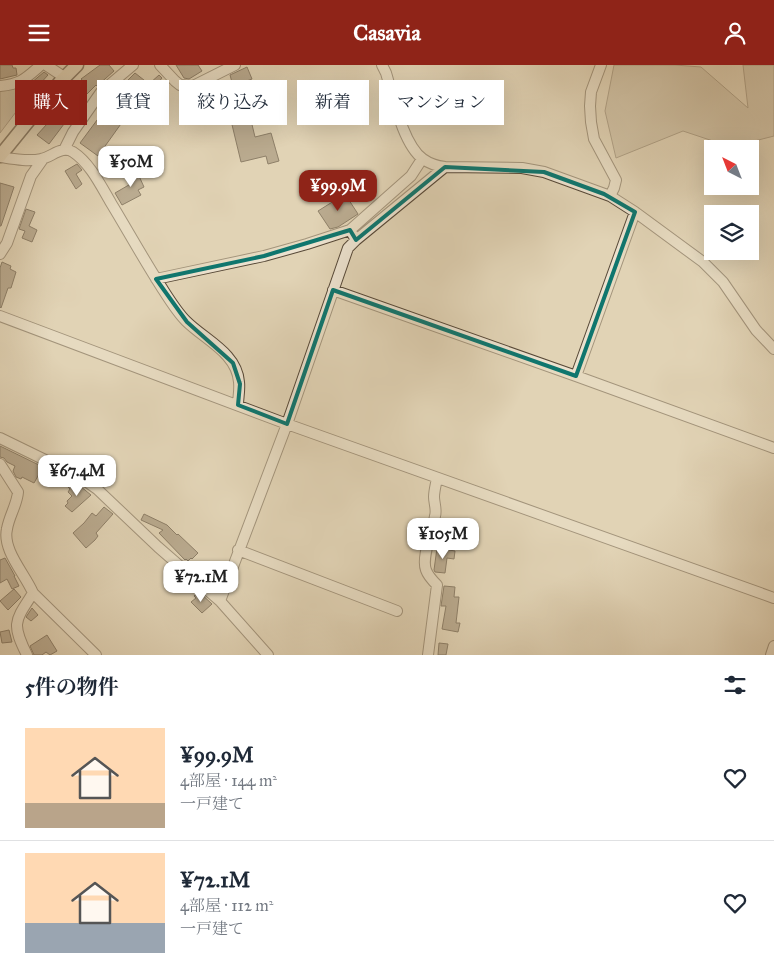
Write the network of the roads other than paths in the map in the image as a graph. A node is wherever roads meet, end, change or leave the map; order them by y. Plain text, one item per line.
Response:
1 (40, 65) edge
2 (46, 65) edge
3 (77, 65) edge
4 (133, 65) edge
5 (160, 65) edge
6 (235, 65) edge
7 (382, 65) edge
8 (601, 65) edge
9 (64, 77) junction
10 (0, 85) edge
11 (64, 150) junction
12 (0, 157) edge
13 (42, 159) junction
14 (422, 159) junction
15 (445, 167) junction
16 (610, 196) junction
17 (635, 212) junction
18 (350, 230) junction
19 (356, 240) junction
20 (0, 254) edge
21 (156, 279) junction
22 (333, 290) junction
23 (0, 316) edge
24 (774, 349) edge
25 (576, 376) junction
26 (238, 405) junction
27 (287, 424) junction
28 (0, 437) edge
29 (774, 448) edge
30 (0, 464) edge
31 (438, 478) junction
32 (238, 550) junction
33 (33, 593) junction
34 (774, 598) edge
35 (220, 601) junction
36 (397, 611) dead end
37 (774, 646) edge
38 (27, 655) edge
39 (96, 655) edge
40 (268, 655) edge
41 (428, 655) edge
42 (771, 655) edge

1 - 10 street
2 - 9 street
3 - 9 main road
4 - 11 street
5 - 6 street
7 - 14 street
8 - 16 street
9 - 12 main road
11 - 13 street
11 - 21 street
12 - 13 street
13 - 20 street
14 - 15 street
14 - 18 street
15 - 16 street
15 - 19 street
16 - 17 street
17 - 24 street
17 - 25 street
18 - 19 street
18 - 21 street
19 - 22 street
21 - 26 street
22 - 25 street
22 - 27 street
23 - 26 street
25 - 29 street
26 - 27 street
27 - 31 street
27 - 32 street
28 - 35 street
30 - 33 street
31 - 34 street
31 - 41 street
32 - 35 street
32 - 36 street
33 - 38 street
33 - 39 street
35 - 40 street
37 - 42 street

